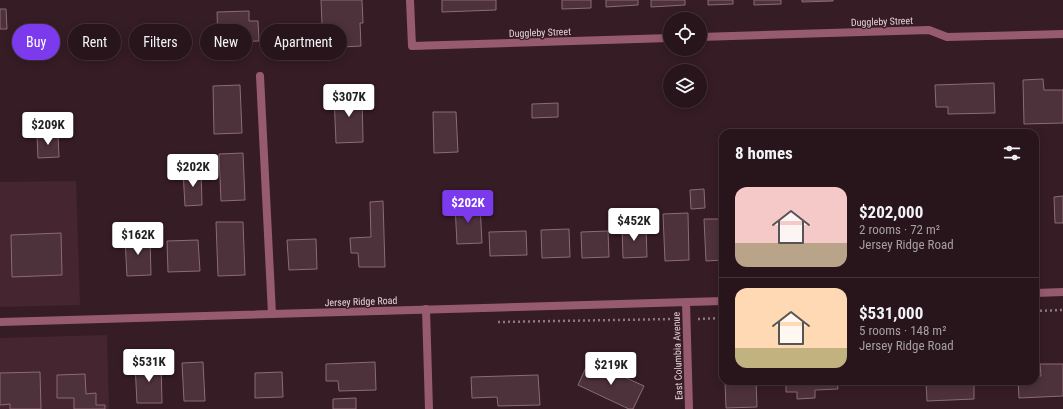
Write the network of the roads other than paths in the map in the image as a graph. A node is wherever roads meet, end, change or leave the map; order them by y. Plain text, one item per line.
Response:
1 (410, 0) edge
2 (1063, 34) edge
3 (707, 37) edge
4 (663, 38) edge
5 (260, 76) dead end
6 (1063, 292) edge
7 (1039, 293) edge
8 (719, 301) edge
9 (686, 302) junction
10 (426, 309) junction
11 (272, 314) junction
12 (0, 322) edge
13 (429, 409) edge
14 (689, 409) edge

1 - 4 street, Duggleby Street
2 - 3 street, Duggleby Street
5 - 11 street
6 - 7 street
8 - 9 street, Jersey Ridge Road
9 - 10 street, Jersey Ridge Road
9 - 14 street, East Columbia Avenue
10 - 11 street, Jersey Ridge Road
10 - 13 street
11 - 12 street, Jersey Ridge Road

